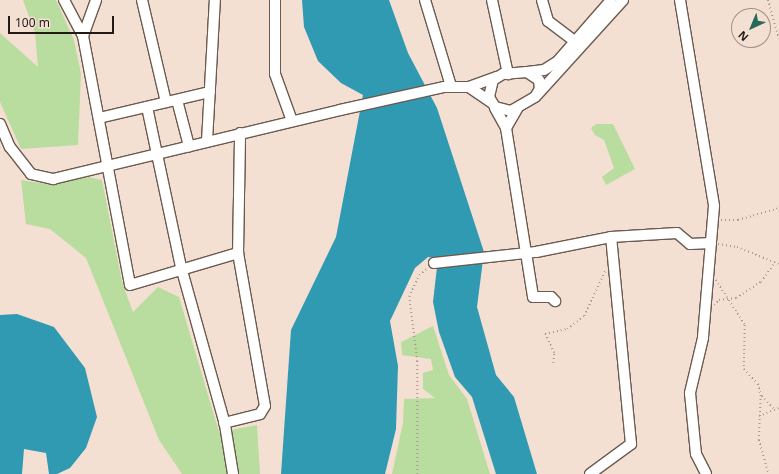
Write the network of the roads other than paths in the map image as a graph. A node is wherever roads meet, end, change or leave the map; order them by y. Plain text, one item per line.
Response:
1 (64, 0) edge
2 (96, 0) edge
3 (142, 0) edge
4 (215, 0) edge
5 (275, 0) edge
6 (425, 0) edge
7 (492, 0) edge
8 (542, 0) edge
9 (611, 0) edge
10 (623, 0) edge
11 (680, 0) edge
12 (83, 36) junction
13 (575, 41) junction
14 (527, 72) junction
15 (508, 74) junction
16 (498, 76) junction
17 (447, 87) junction
18 (469, 87) junction
19 (210, 92) junction
20 (535, 97) junction
21 (177, 100) junction
22 (166, 102) junction
23 (493, 105) junction
24 (146, 107) junction
25 (517, 109) junction
26 (98, 118) junction
27 (292, 121) junction
28 (0, 124) edge
29 (506, 128) junction
30 (240, 133) junction
31 (207, 141) junction
32 (189, 146) junction
33 (156, 154) junction
34 (107, 166) junction
35 (611, 237) junction
36 (711, 243) junction
37 (238, 253) junction
38 (524, 254) junction
39 (434, 263) road end
40 (181, 267) junction
41 (556, 301) dead end
42 (224, 423) junction
43 (233, 474) edge
44 (590, 474) edge
45 (706, 474) edge

1 - 12 street
2 - 12 street
3 - 22 street
4 - 19 street
5 - 27 street
6 - 17 street
7 - 15 street
8 - 13 street
9 - 13 street
10 - 20 street
11 - 36 street
12 - 26 street
13 - 14 street
14 - 15 street
14 - 20 street
15 - 16 street
16 - 18 street
16 - 23 street
17 - 18 street
17 - 27 street
18 - 23 street
19 - 21 street
19 - 31 street
20 - 25 street
21 - 22 street
21 - 32 street
22 - 24 street
23 - 25 street
23 - 29 street
24 - 26 street
24 - 33 street
25 - 29 street
26 - 34 street
27 - 30 street
28 - 34 street
29 - 38 street
30 - 31 street
30 - 37 street
31 - 32 street
32 - 33 street
33 - 34 street
33 - 40 street
34 - 40 street
35 - 36 street
35 - 38 street
35 - 44 street
36 - 45 street
37 - 40 street
37 - 42 street
38 - 39 street
38 - 41 street
40 - 42 street
42 - 43 street

